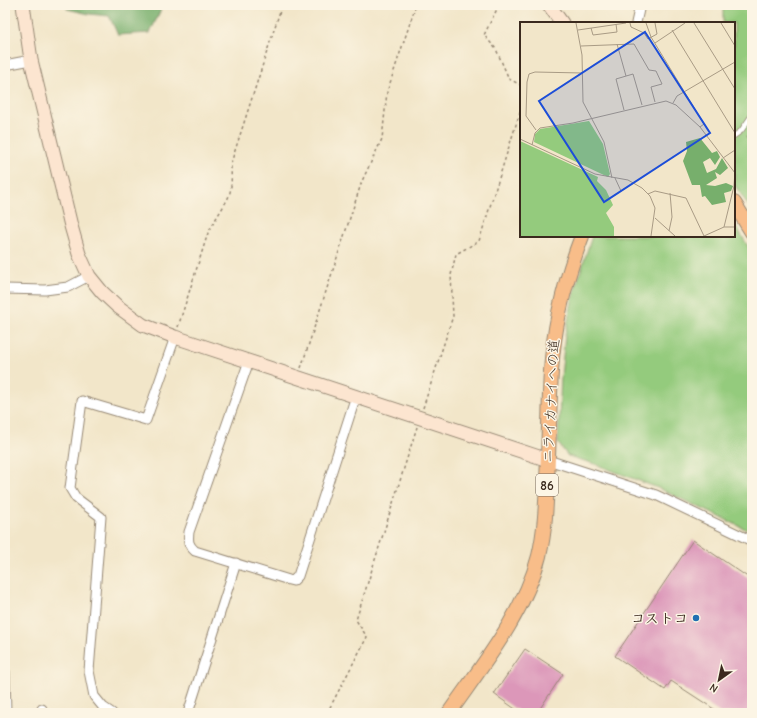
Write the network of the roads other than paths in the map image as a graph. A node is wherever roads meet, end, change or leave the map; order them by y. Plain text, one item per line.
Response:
1 (23, 5) edge
2 (549, 5) edge
3 (640, 5) edge
4 (561, 22) edge
5 (636, 22) edge
6 (31, 60) junction
7 (5, 65) edge
8 (752, 115) edge
9 (735, 135) edge
10 (735, 205) edge
11 (752, 232) edge
12 (582, 237) edge
13 (89, 276) junction
14 (5, 289) edge
15 (175, 337) junction
16 (249, 361) junction
17 (356, 396) junction
18 (548, 460) junction
19 (752, 541) edge
20 (236, 563) junction
21 (5, 672) edge
22 (6, 713) edge
23 (112, 713) edge
24 (188, 713) edge
25 (450, 713) edge

1 - 6 street
2 - 4 street
3 - 5 street
6 - 7 street
6 - 13 street
8 - 9 lane
10 - 11 main road
12 - 18 main road, ニライカナイへの道 / 86
13 - 14 street
13 - 15 street
15 - 16 street
15 - 23 street
16 - 17 street
16 - 20 street
17 - 18 street
17 - 20 street
18 - 19 street
18 - 25 main road, ニライカナイへの道 / 86
20 - 24 street
21 - 22 street

